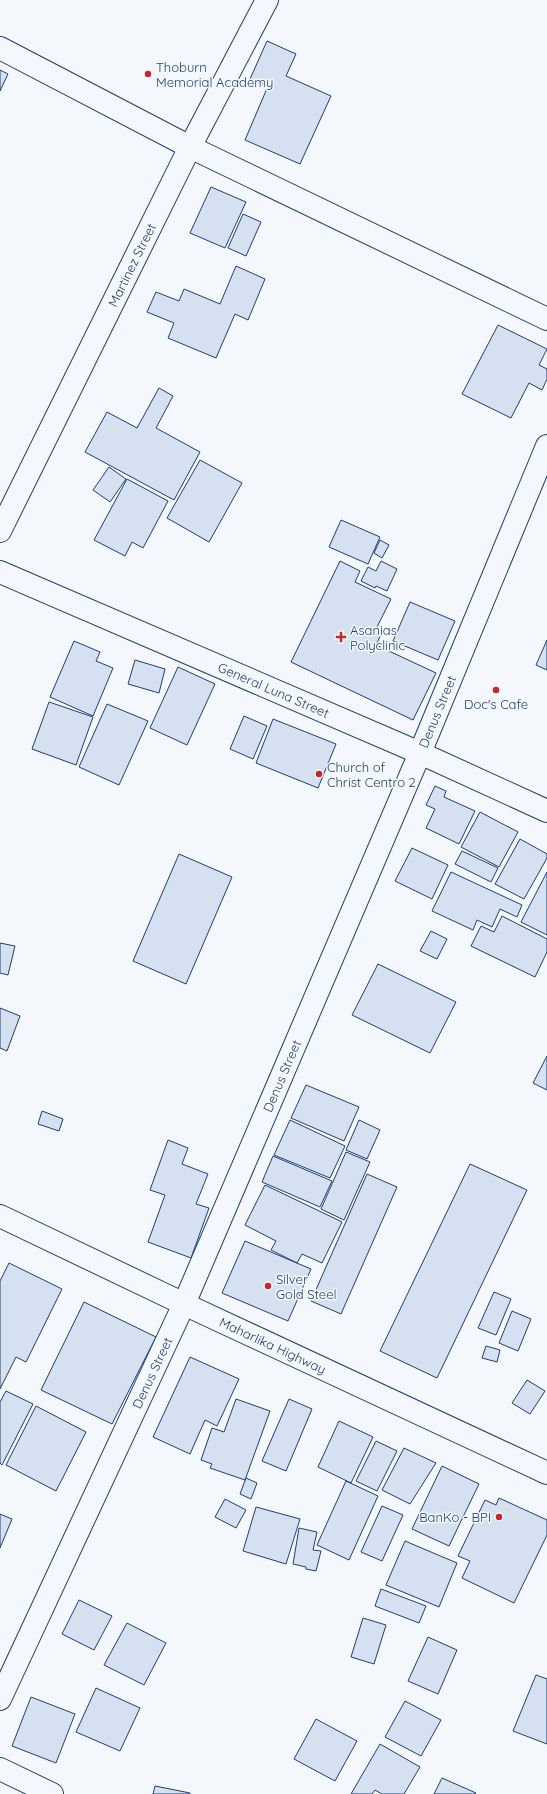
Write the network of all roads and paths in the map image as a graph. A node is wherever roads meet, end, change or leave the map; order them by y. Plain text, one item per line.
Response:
1 (267, 0) edge
2 (0, 48) edge
3 (190, 147) junction
4 (547, 319) edge
5 (547, 446) edge
6 (0, 531) edge
7 (0, 572) edge
8 (420, 753) junction
9 (547, 811) edge
10 (0, 1216) edge
11 (184, 1304) junction
12 (547, 1473) edge
13 (0, 1699) edge
14 (0, 1769) edge
15 (52, 1794) edge

1 - 3 main road, Martinez Street
2 - 3 main road
3 - 4 main road
3 - 6 main road, Martinez Street
5 - 8 main road, Denus Street
7 - 8 main road, General Luna Street
8 - 9 main road, General Luna Street
8 - 11 main road, Denus Street
10 - 11 main road, Maharlika Highway
11 - 12 main road, Maharlika Highway
11 - 13 main road, Denus Street
14 - 15 main road

